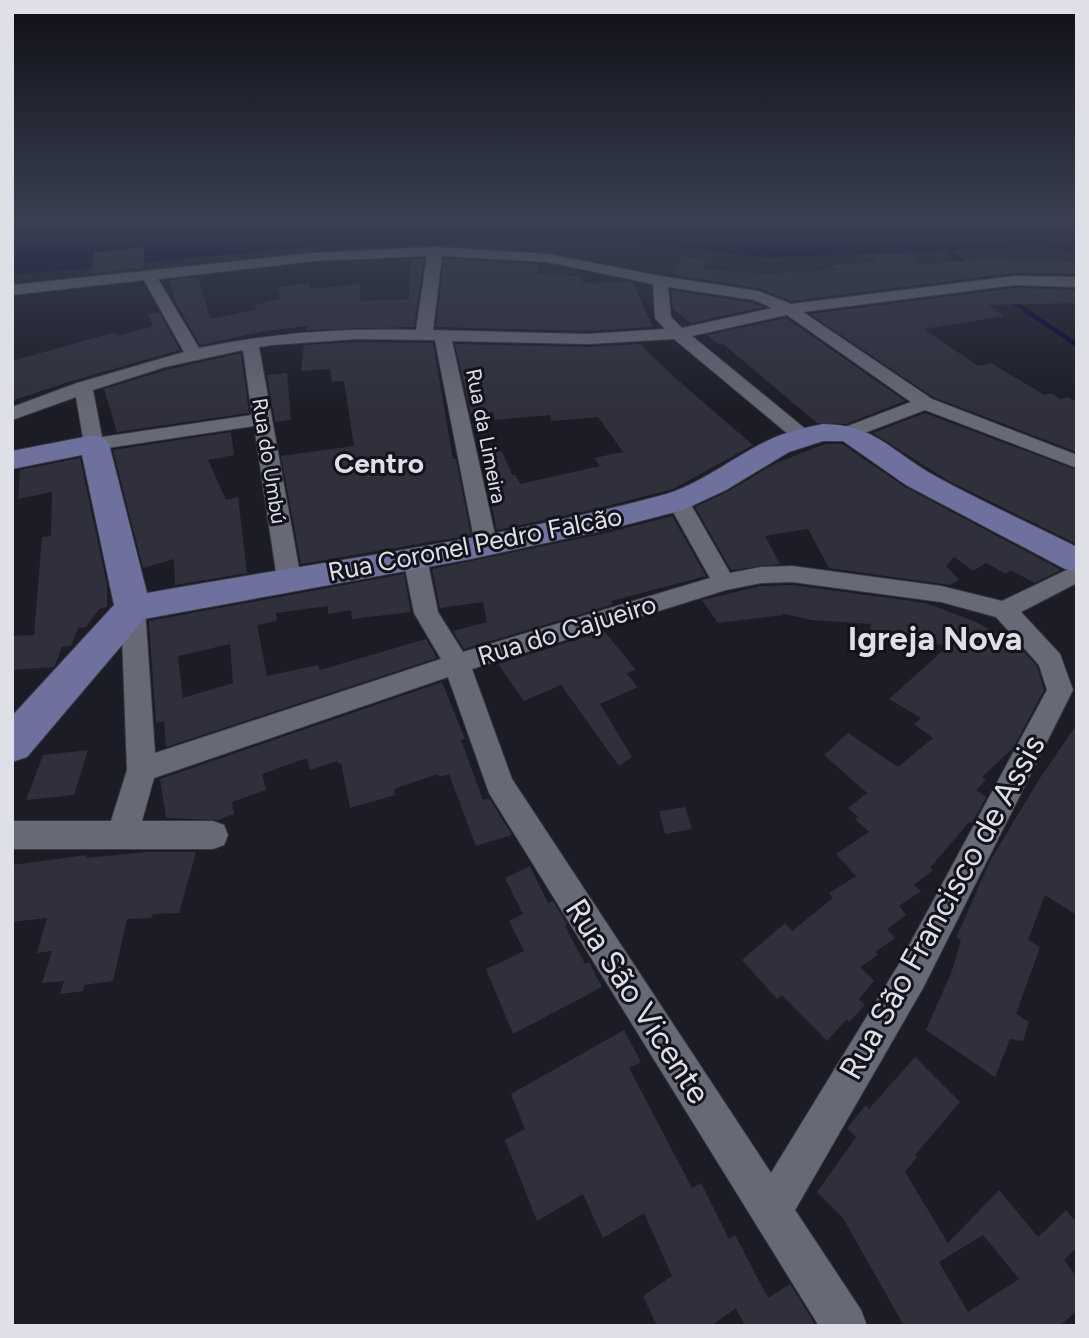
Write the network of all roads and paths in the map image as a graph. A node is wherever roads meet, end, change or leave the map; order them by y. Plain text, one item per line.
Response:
1 (51, 285) edge
2 (155, 285) edge
3 (435, 285) edge
4 (660, 285) edge
5 (689, 285) edge
6 (967, 285) edge
7 (12, 290) edge
8 (789, 309) junction
9 (678, 333) junction
10 (433, 335) junction
11 (250, 343) junction
12 (194, 354) junction
13 (83, 387) junction
14 (925, 403) junction
15 (12, 414) edge
16 (263, 419) junction
17 (847, 433) junction
18 (801, 435) junction
19 (1077, 440) edge
20 (94, 444) junction
21 (1046, 449) junction
22 (12, 460) edge
23 (1077, 462) edge
24 (678, 501) junction
25 (486, 544) junction
26 (415, 558) junction
27 (1077, 561) edge
28 (1077, 573) edge
29 (289, 579) junction
30 (724, 582) junction
31 (133, 608) junction
32 (1004, 610) junction
33 (457, 664) junction
34 (12, 745) edge
35 (142, 770) junction
36 (120, 834) junction
37 (12, 835) edge
38 (213, 835) dead end
39 (772, 1209) junction
40 (845, 1326) edge

1 - 7 street
2 - 12 street
3 - 10 street, Rua da Limeira
4 - 9 street
5 - 8 street
6 - 8 street
8 - 9 street
8 - 14 street
9 - 10 street
9 - 18 street
10 - 11 street
10 - 25 street, Rua da Limeira
11 - 12 street
11 - 16 street, Rua do Umbú
12 - 13 street
13 - 15 street
13 - 20 street
14 - 17 street
14 - 21 street
16 - 20 street
16 - 29 street, Rua do Umbú
17 - 18 street
17 - 27 street
18 - 24 street, Rua Coronel Pedro Falcão
19 - 21 street
20 - 22 street
20 - 31 street
21 - 23 street
24 - 25 street, Rua Coronel Pedro Falcão
24 - 30 street
25 - 26 street, Rua Coronel Pedro Falcão
26 - 29 street, Rua Coronel Pedro Falcão
26 - 33 street, Rua São Vicente
28 - 32 street
29 - 31 street, Rua Coronel Pedro Falcão
30 - 32 street, Rua do Cajueiro
30 - 33 street, Rua do Cajueiro
31 - 34 street
31 - 35 street
32 - 39 street, Rua São Francisco de Assis
33 - 35 street, Rua do Cajueiro
33 - 39 street, Rua São Vicente
35 - 36 street
36 - 37 street
36 - 38 street
39 - 40 street, Rua São Vicente

